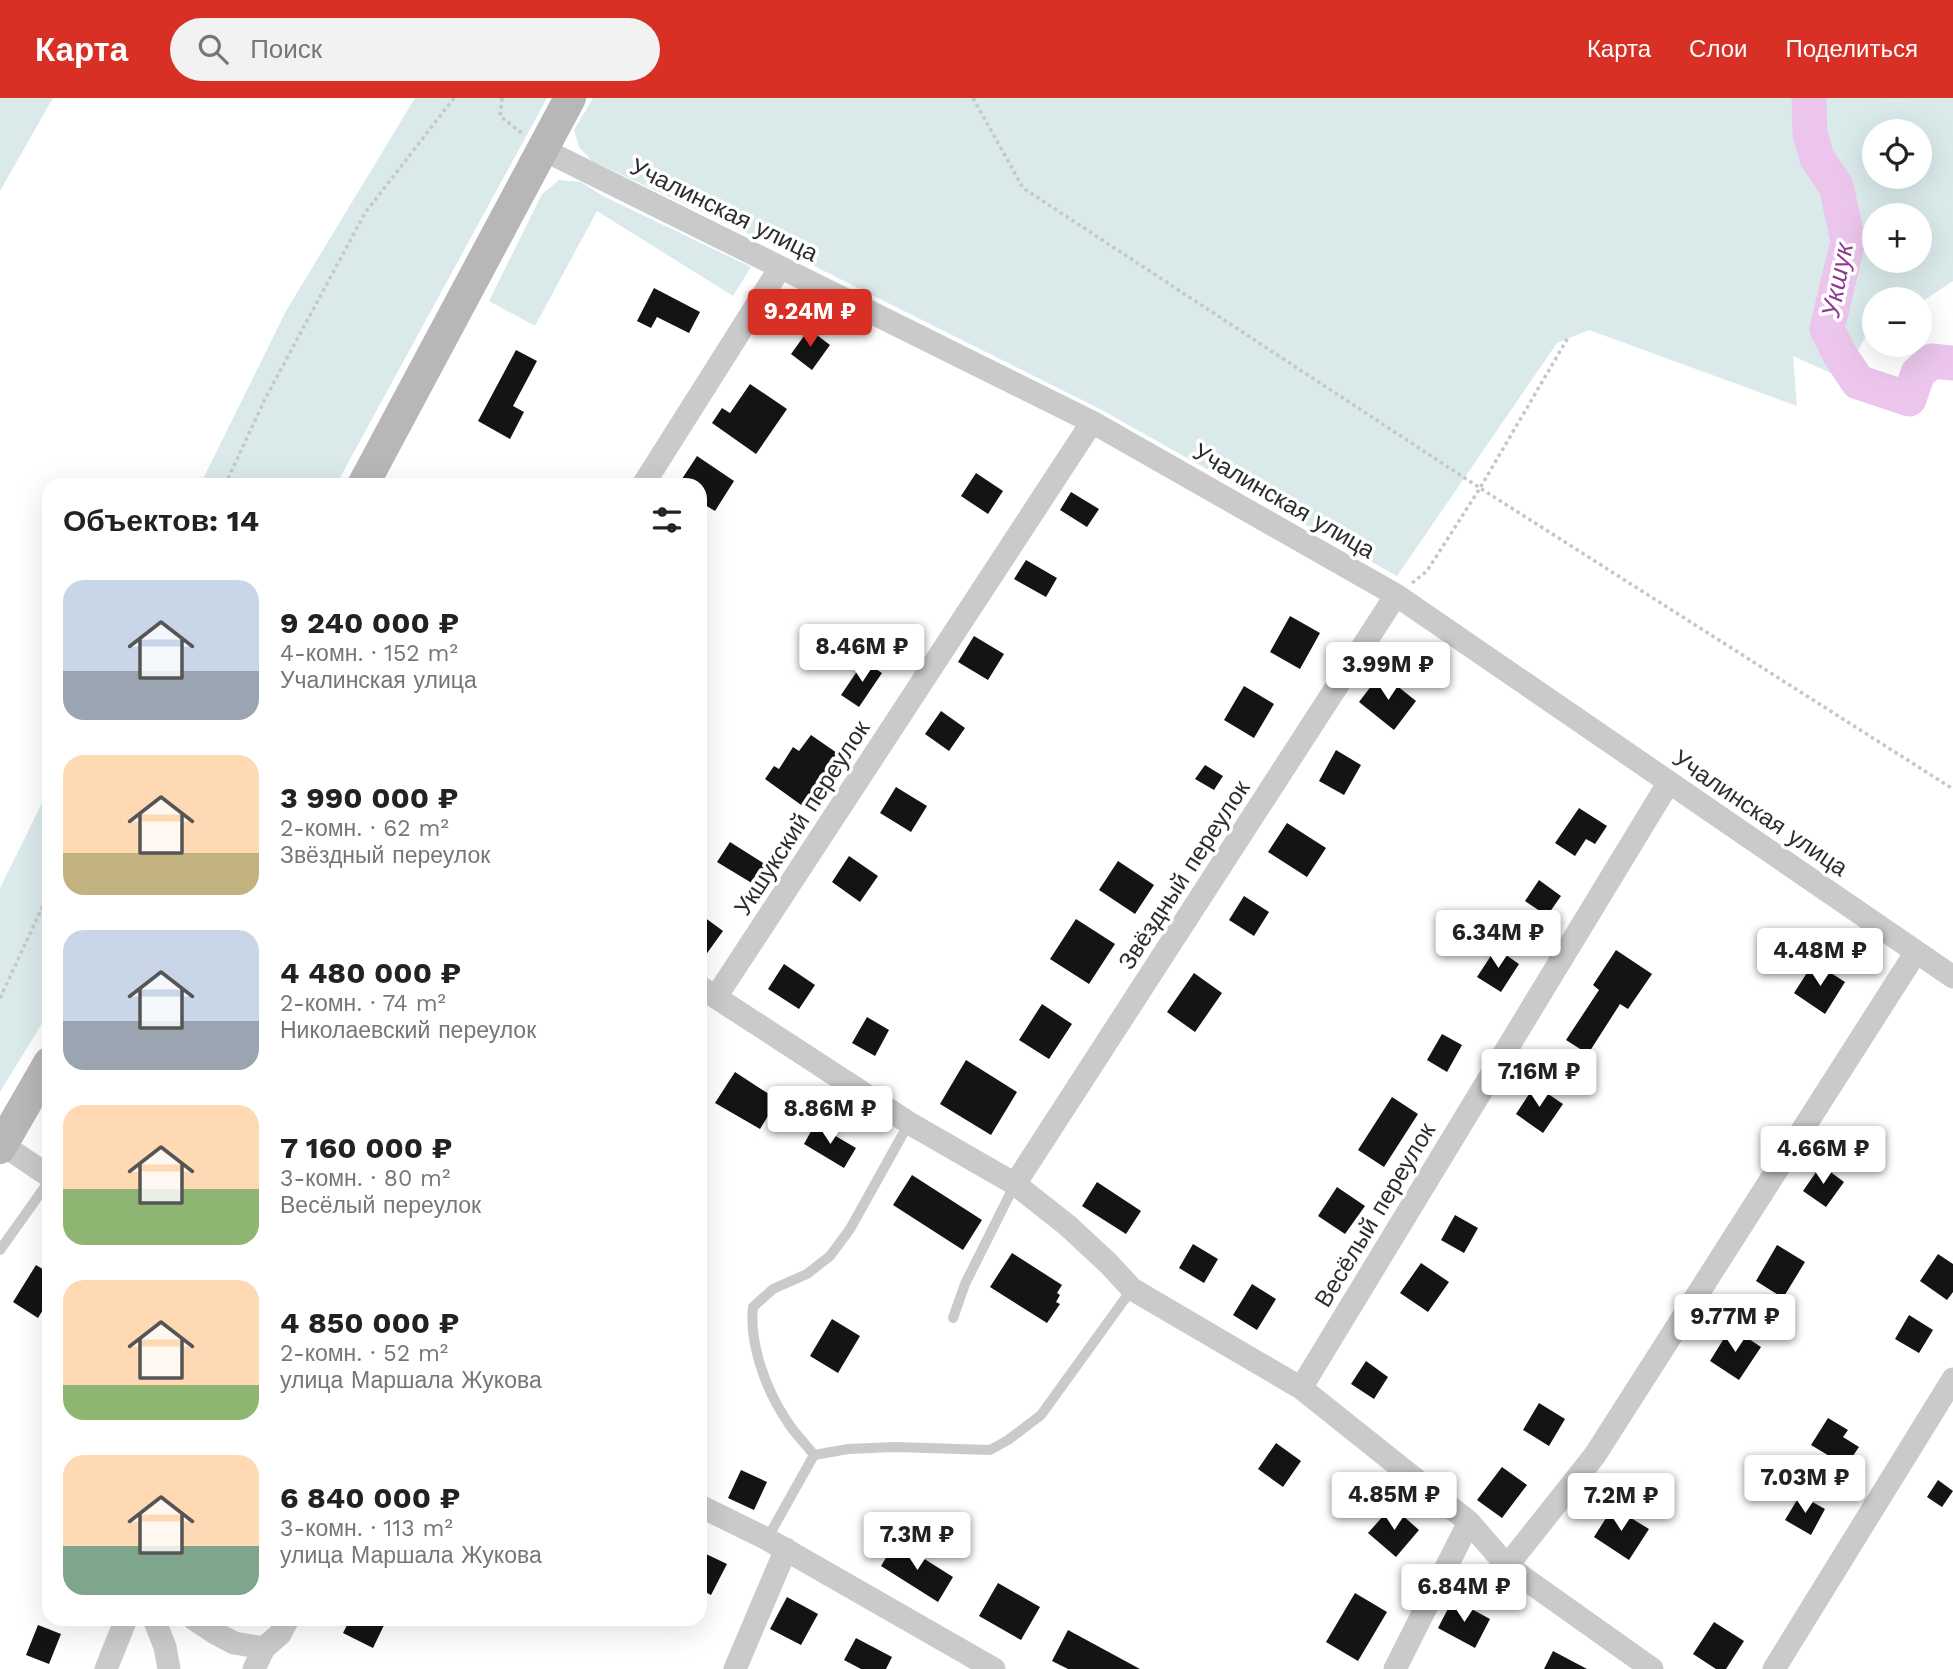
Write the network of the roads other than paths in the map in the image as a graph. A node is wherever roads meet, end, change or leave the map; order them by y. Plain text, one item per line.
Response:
1 (570, 98) edge
2 (542, 149) junction
3 (780, 268) junction
4 (1092, 422) junction
5 (367, 478) edge
6 (647, 478) edge
7 (1396, 595) junction
8 (1669, 782) junction
9 (1916, 952) junction
10 (1953, 977) edge
11 (708, 992) edge
12 (42, 1075) edge
13 (909, 1123) junction
14 (1, 1146) edge
15 (42, 1172) edge
16 (1015, 1184) junction
17 (42, 1191) edge
18 (0, 1250) edge
19 (1132, 1289) junction
20 (953, 1318) dead end
21 (1953, 1379) edge
22 (1301, 1388) junction
23 (814, 1454) junction
24 (707, 1509) edge
25 (1469, 1522) junction
26 (777, 1544) junction
27 (1507, 1566) junction
28 (123, 1626) edge
29 (158, 1626) edge
30 (204, 1626) edge
31 (284, 1626) edge
32 (264, 1648) junction
33 (106, 1669) edge
34 (169, 1669) edge
35 (254, 1669) edge
36 (735, 1669) edge
37 (994, 1669) edge
38 (1395, 1669) edge
39 (1652, 1669) edge
40 (1773, 1669) edge

1 - 2 main road
2 - 3 street, Учалинская улица
2 - 5 main road
3 - 4 street, Учалинская улица
3 - 6 street
4 - 7 street, Учалинская улица
4 - 11 street, Укшукский переулок
7 - 8 street, Учалинская улица
7 - 16 street, Звёздный переулок
8 - 9 street, Учалинская улица
8 - 22 street, Весёлый переулок
9 - 10 street, Учалинская улица
9 - 27 street
11 - 13 street
12 - 14 main road
13 - 16 street
13 - 23 lane
14 - 15 street
16 - 19 street
16 - 20 lane
17 - 18 lane
19 - 22 street
19 - 23 lane
21 - 40 street
22 - 25 street
23 - 26 lane
24 - 26 street
25 - 27 street
25 - 38 street
26 - 36 street
26 - 37 street
27 - 39 street
28 - 33 street
29 - 34 street
30 - 32 street
31 - 32 street
32 - 35 street

